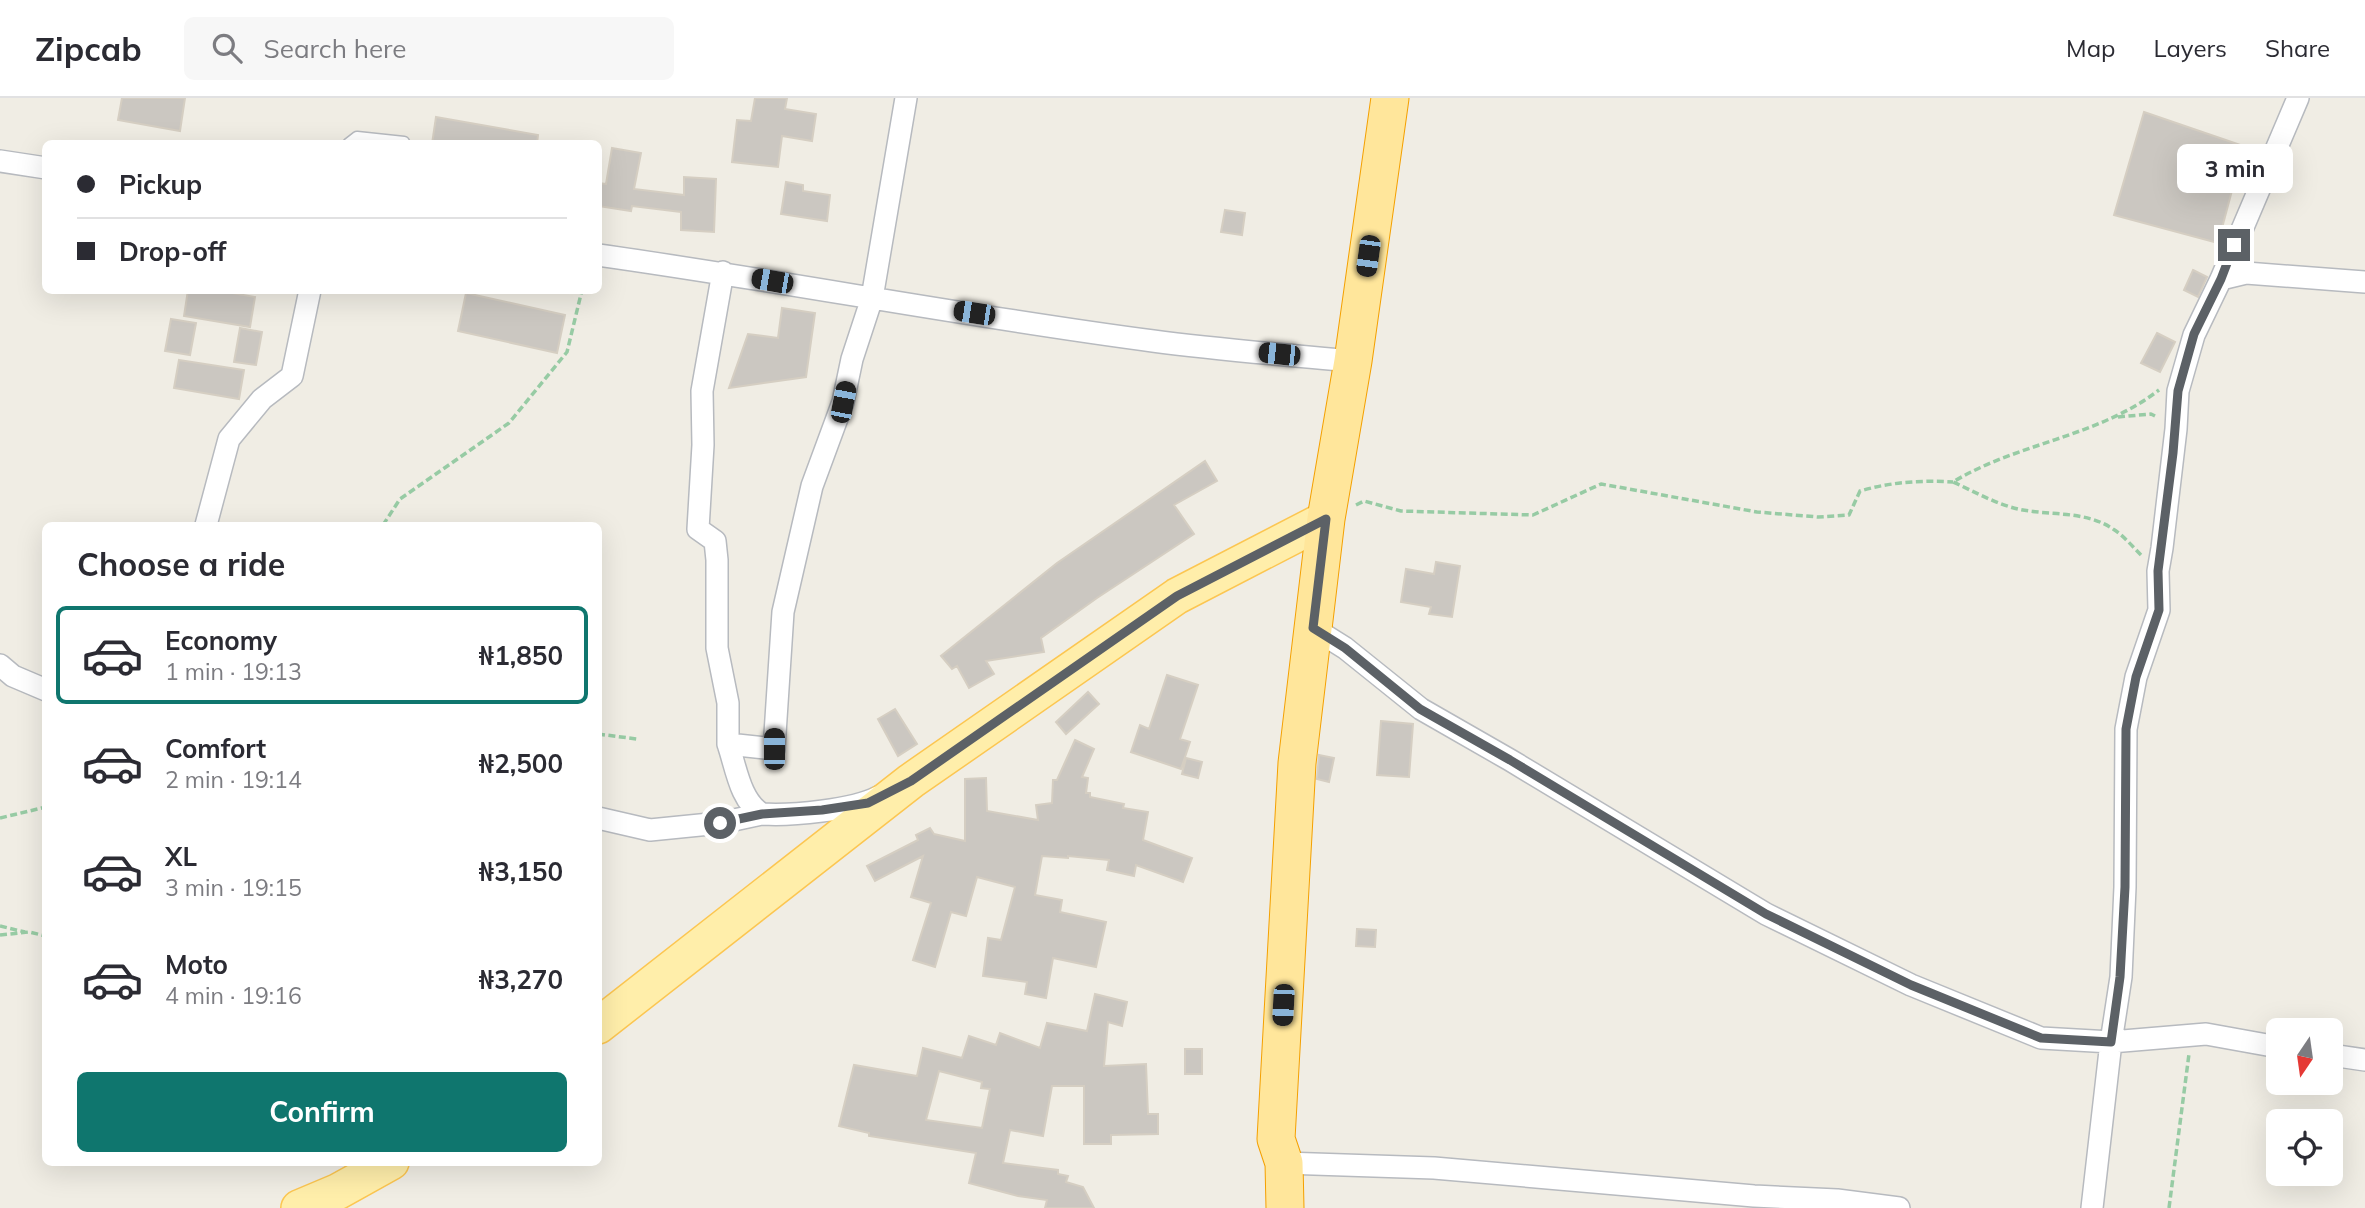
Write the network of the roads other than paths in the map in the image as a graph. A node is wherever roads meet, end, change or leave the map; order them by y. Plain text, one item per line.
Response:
1 (906, 98) edge
2 (1390, 98) edge
3 (2298, 98) edge
4 (353, 140) edge
5 (385, 140) edge
6 (0, 162) edge
7 (42, 167) edge
8 (602, 256) edge
9 (723, 272) junction
10 (2221, 279) junction
11 (2365, 282) edge
12 (309, 294) edge
13 (872, 299) junction
14 (1353, 361) junction
15 (1326, 519) junction
16 (207, 522) edge
17 (1313, 628) junction
18 (0, 665) edge
19 (42, 688) edge
20 (728, 744) junction
21 (911, 781) junction
22 (762, 814) junction
23 (602, 819) edge
24 (602, 1023) edge
25 (2111, 1042) junction
26 (2266, 1045) edge
27 (2343, 1057) edge
28 (2365, 1060) edge
29 (1284, 1163) junction
30 (384, 1166) edge
31 (1836, 1204) edge
32 (299, 1208) edge
33 (1285, 1208) edge
34 (1899, 1208) edge
35 (2092, 1208) edge

1 - 13 street
2 - 14 highway
3 - 10 street
4 - 5 lane
6 - 7 street
8 - 9 street
9 - 13 street
9 - 20 street
10 - 11 street
10 - 25 street
12 - 16 street
13 - 14 street
13 - 20 street
14 - 15 highway
15 - 17 highway
15 - 21 main road
17 - 25 street
17 - 29 highway
18 - 19 street
20 - 22 street
21 - 22 street
21 - 24 main road
22 - 23 street
25 - 26 street
25 - 35 street
27 - 28 street
29 - 31 street
29 - 33 highway
30 - 32 main road
31 - 34 street

